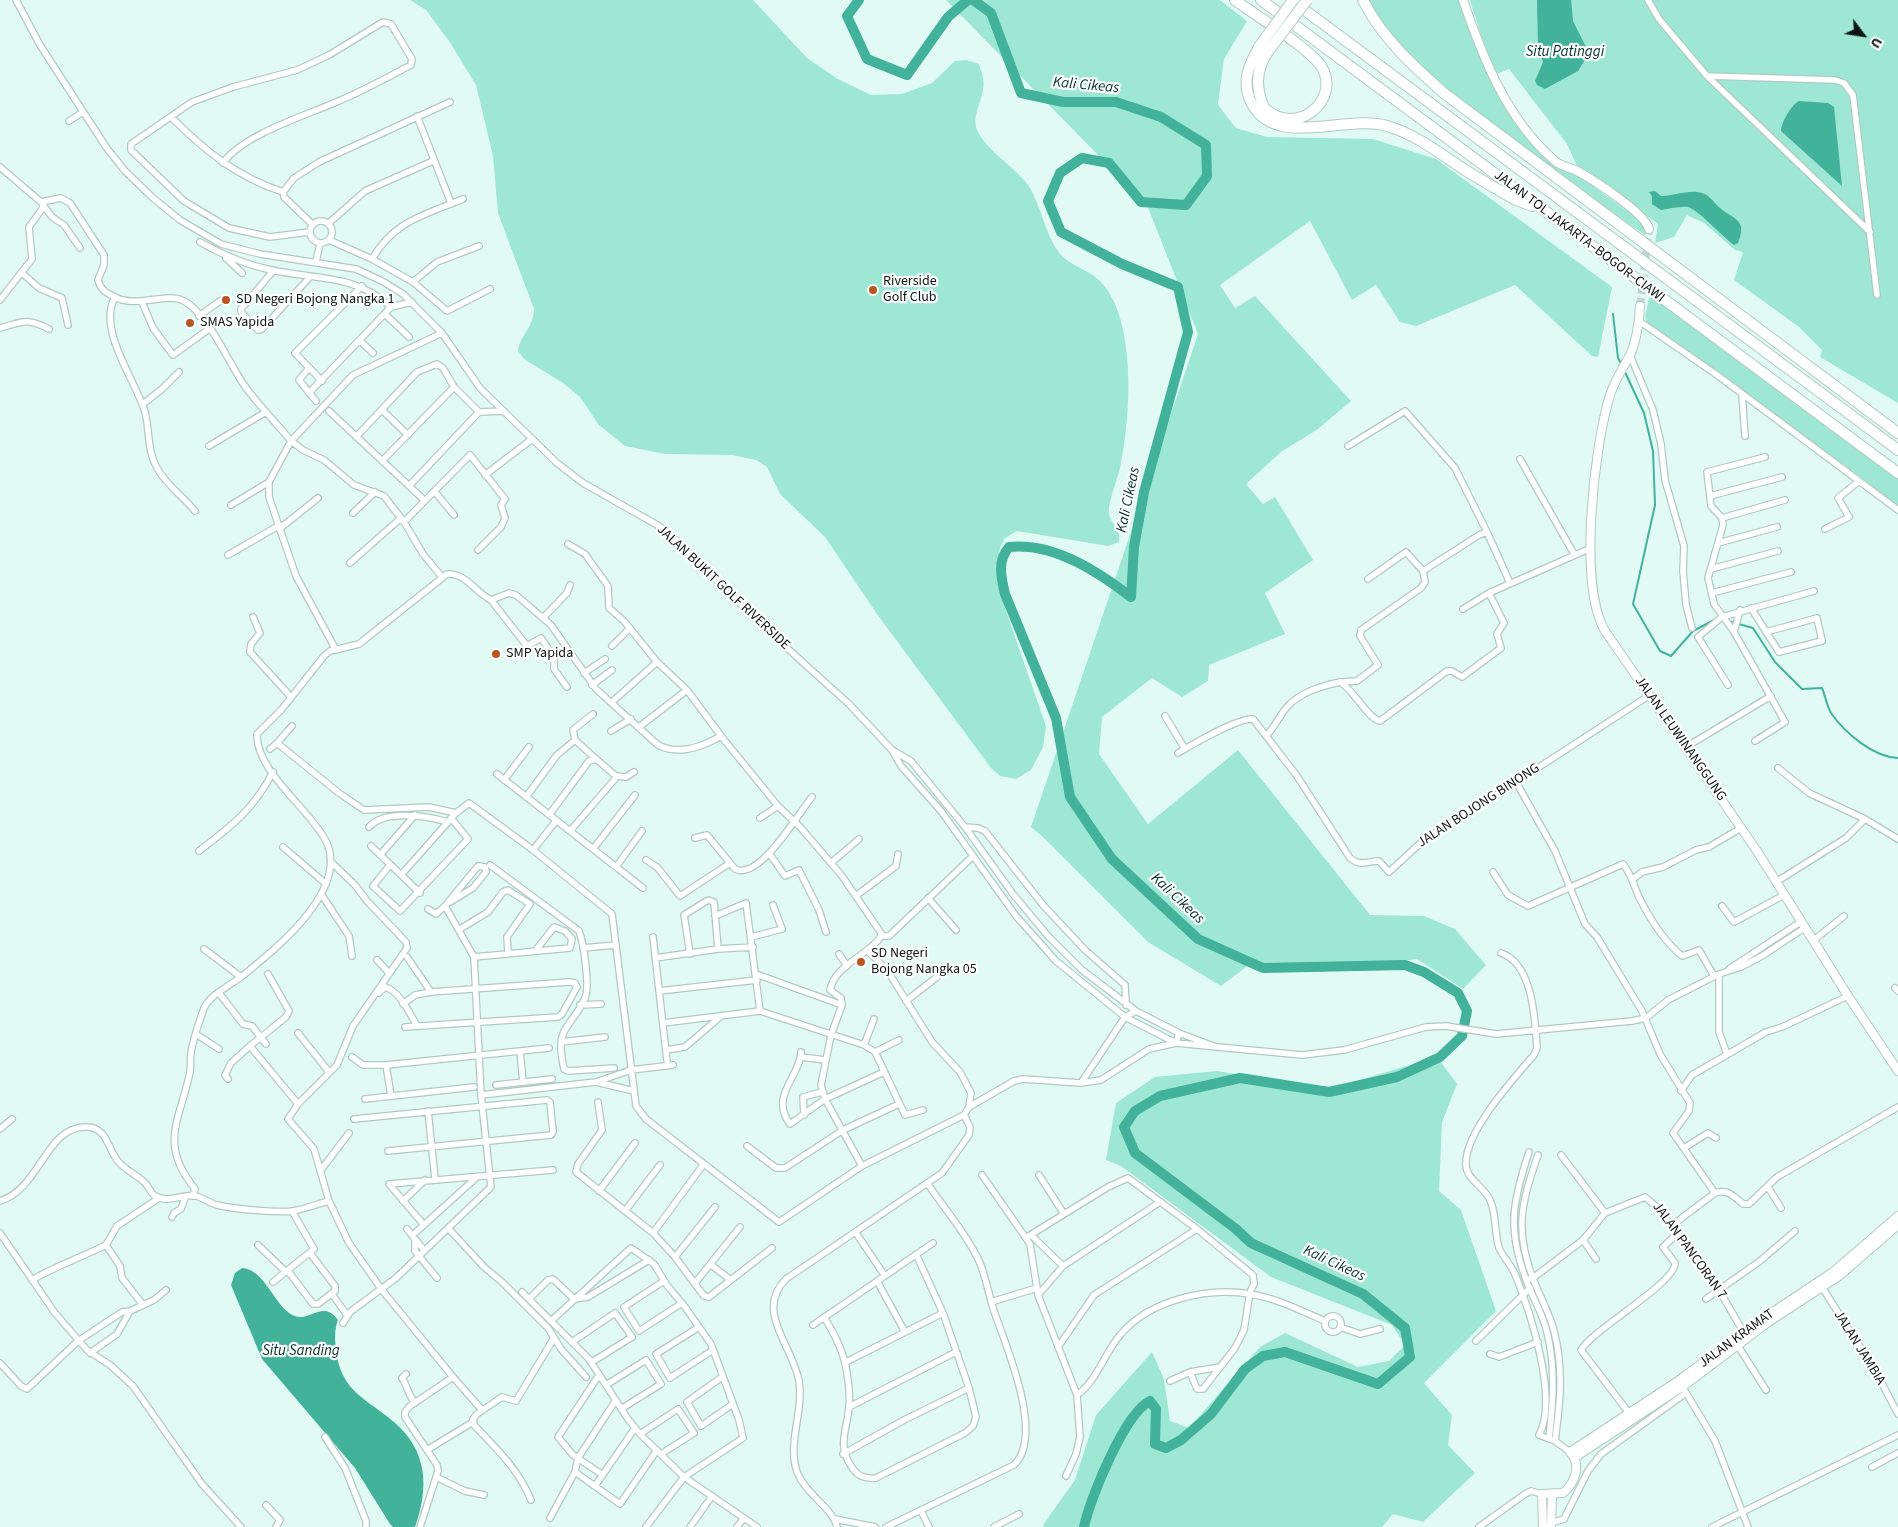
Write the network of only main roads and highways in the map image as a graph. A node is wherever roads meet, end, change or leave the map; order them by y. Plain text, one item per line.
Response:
1 (1236, 0) edge
2 (1261, 0) edge
3 (1292, 0) edge
4 (1307, 0) edge
5 (1362, 0) edge
6 (1463, 0) edge
7 (1263, 50) junction
8 (1544, 211) junction
9 (1650, 229) dead end
10 (1640, 306) tunnel mouth
11 (1898, 433) edge
12 (1898, 450) edge
13 (1898, 473) edge
14 (1898, 1071) edge
15 (1898, 1216) edge
16 (1898, 1225) edge
17 (1820, 1284) junction
18 (1682, 1387) junction
19 (1572, 1455) junction
20 (1552, 1495) junction
21 (1551, 1525) edge
22 (1543, 1527) edge

1 - 7 highway
2 - 8 highway, JALAN TOL JAKARTA–BOGOR–CIAWI
3 - 7 highway, bridge
3 - 12 highway, JALAN TOL JAKARTA–BOGOR–CIAWI
4 - 7 highway, bridge
5 - 11 highway
6 - 9 main road
7 - 8 highway
8 - 13 highway, JALAN TOL JAKARTA–BOGOR–CIAWI
10 - 14 main road, JALAN LEUWINANGGUNG
15 - 17 main road, JALAN KRAMAT
16 - 17 main road, JALAN KRAMAT
17 - 18 main road, JALAN KRAMAT
17 - 18 main road, JALAN KRAMAT
18 - 19 main road, JALAN KRAMAT
18 - 19 main road, JALAN KRAMAT
19 - 20 main road
20 - 21 main road
20 - 22 main road

